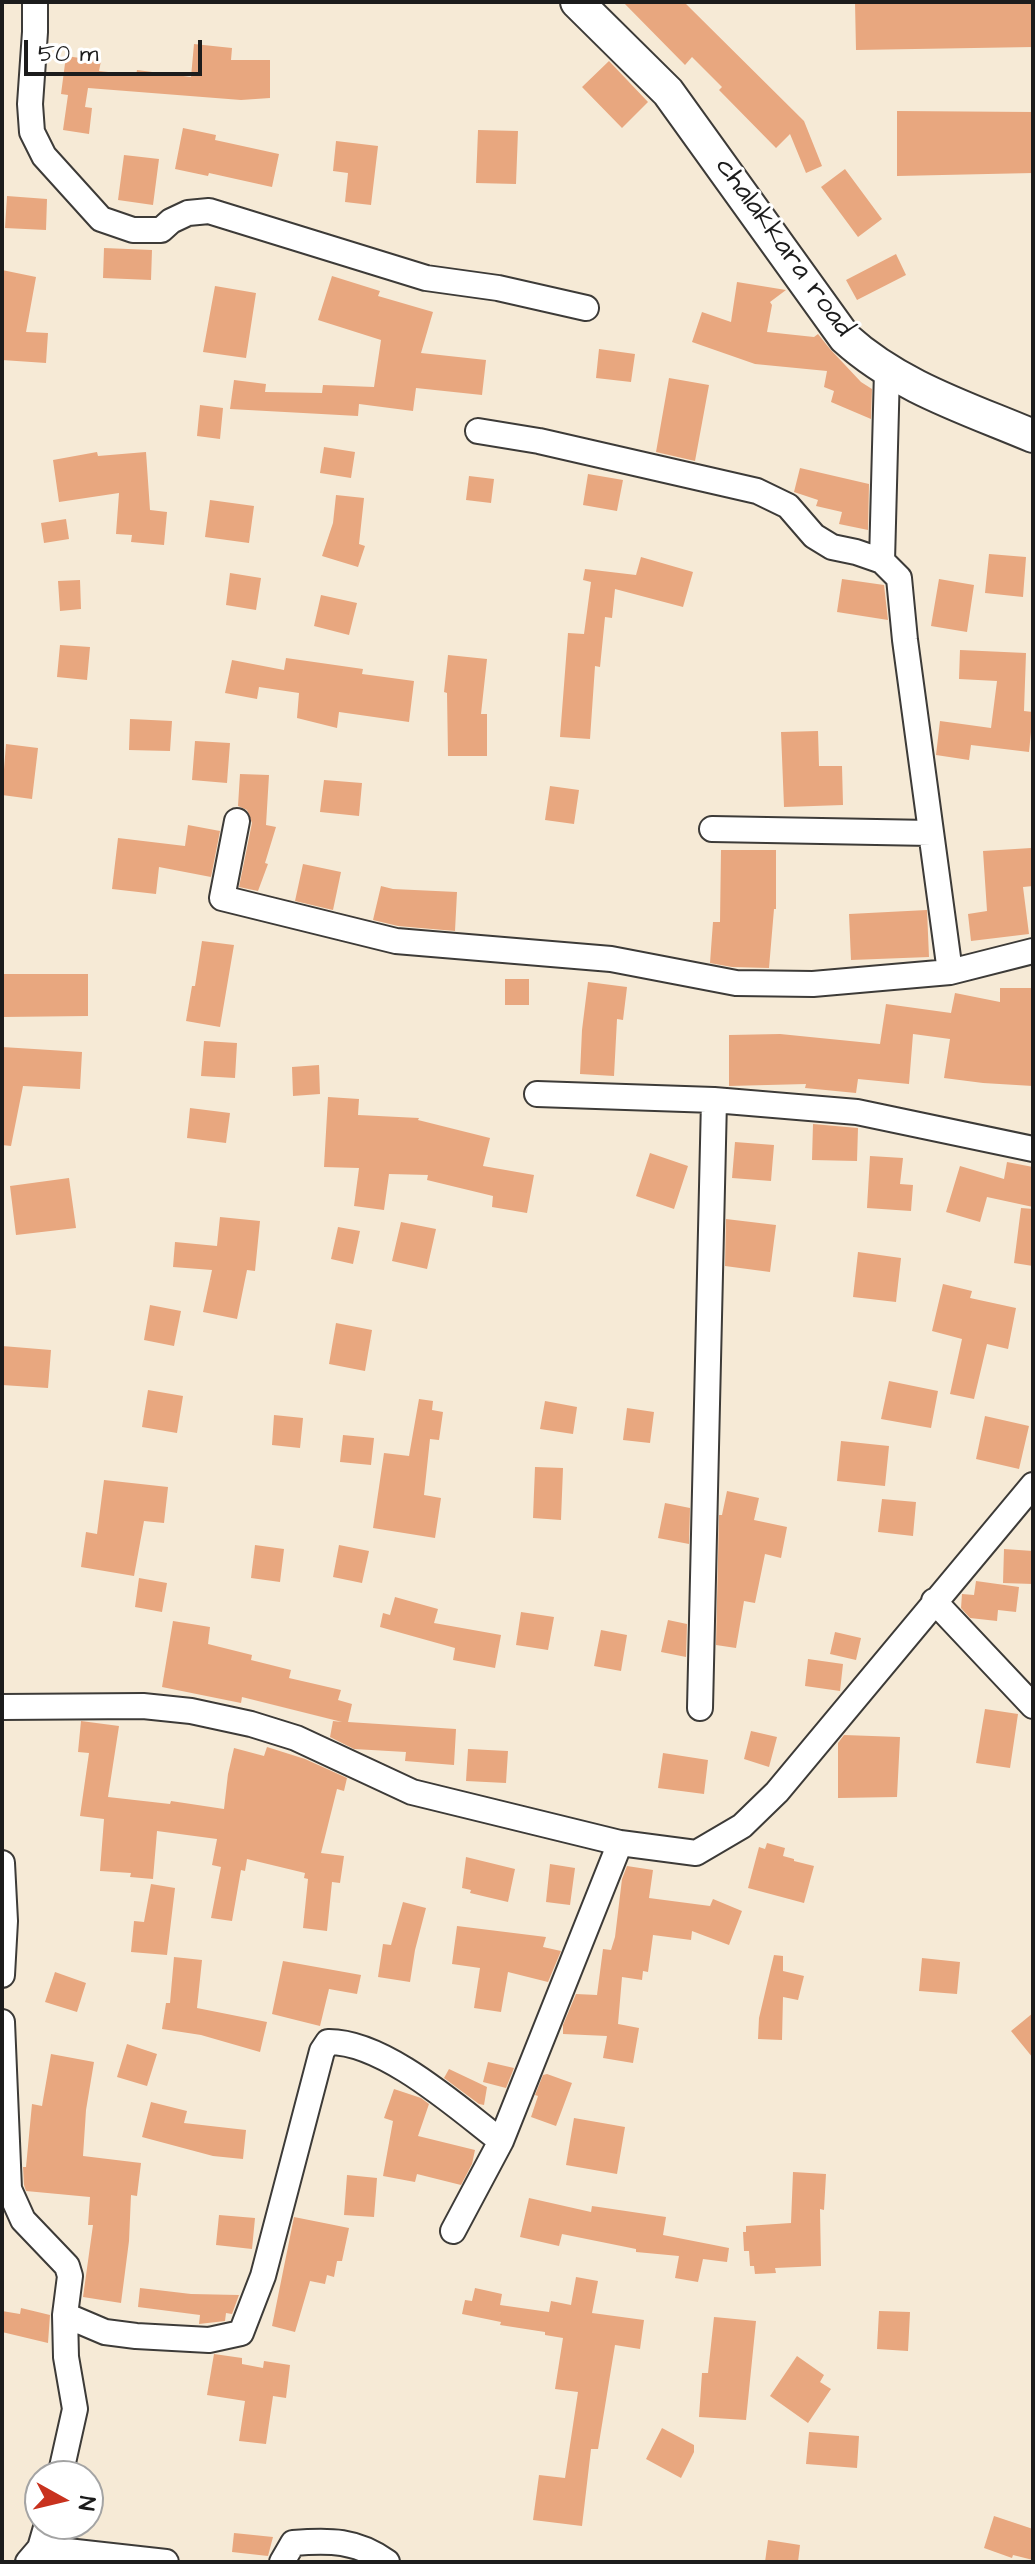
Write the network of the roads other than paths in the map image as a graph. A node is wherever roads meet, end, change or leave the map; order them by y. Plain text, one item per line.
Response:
1 (35, 2) edge
2 (577, 2) edge
3 (586, 308) dead end
4 (887, 371) junction
5 (478, 431) dead end
6 (1033, 436) edge
7 (882, 561) junction
8 (237, 821) dead end
9 (712, 829) dead end
10 (931, 833) junction
11 (1033, 951) edge
12 (950, 972) junction
13 (537, 1094) dead end
14 (714, 1100) junction
15 (1033, 1149) edge
16 (1033, 1485) edge
17 (934, 1601) junction
18 (1033, 1706) edge
19 (2, 1707) edge
20 (700, 1708) dead end
21 (620, 1843) junction
22 (2, 1863) edge
23 (2, 1975) edge
24 (2, 2022) edge
25 (501, 2141) junction
26 (453, 2231) dead end
27 (65, 2315) junction
28 (64, 2460) edge
29 (34, 2555) edge
30 (166, 2562) edge
31 (282, 2562) edge
32 (387, 2562) edge

1 - 3 street
2 - 4 main road, chalakkara road
4 - 6 main road, chalakkara road
4 - 7 street
5 - 7 street
7 - 10 street
8 - 12 street
9 - 10 street
10 - 12 street
11 - 12 street
13 - 14 street
14 - 15 street
14 - 20 street
16 - 17 street
17 - 18 street
17 - 21 street
19 - 21 street
21 - 25 street
22 - 23 street
24 - 27 street
25 - 26 street
25 - 27 street
27 - 28 street
29 - 30 street
31 - 32 street

